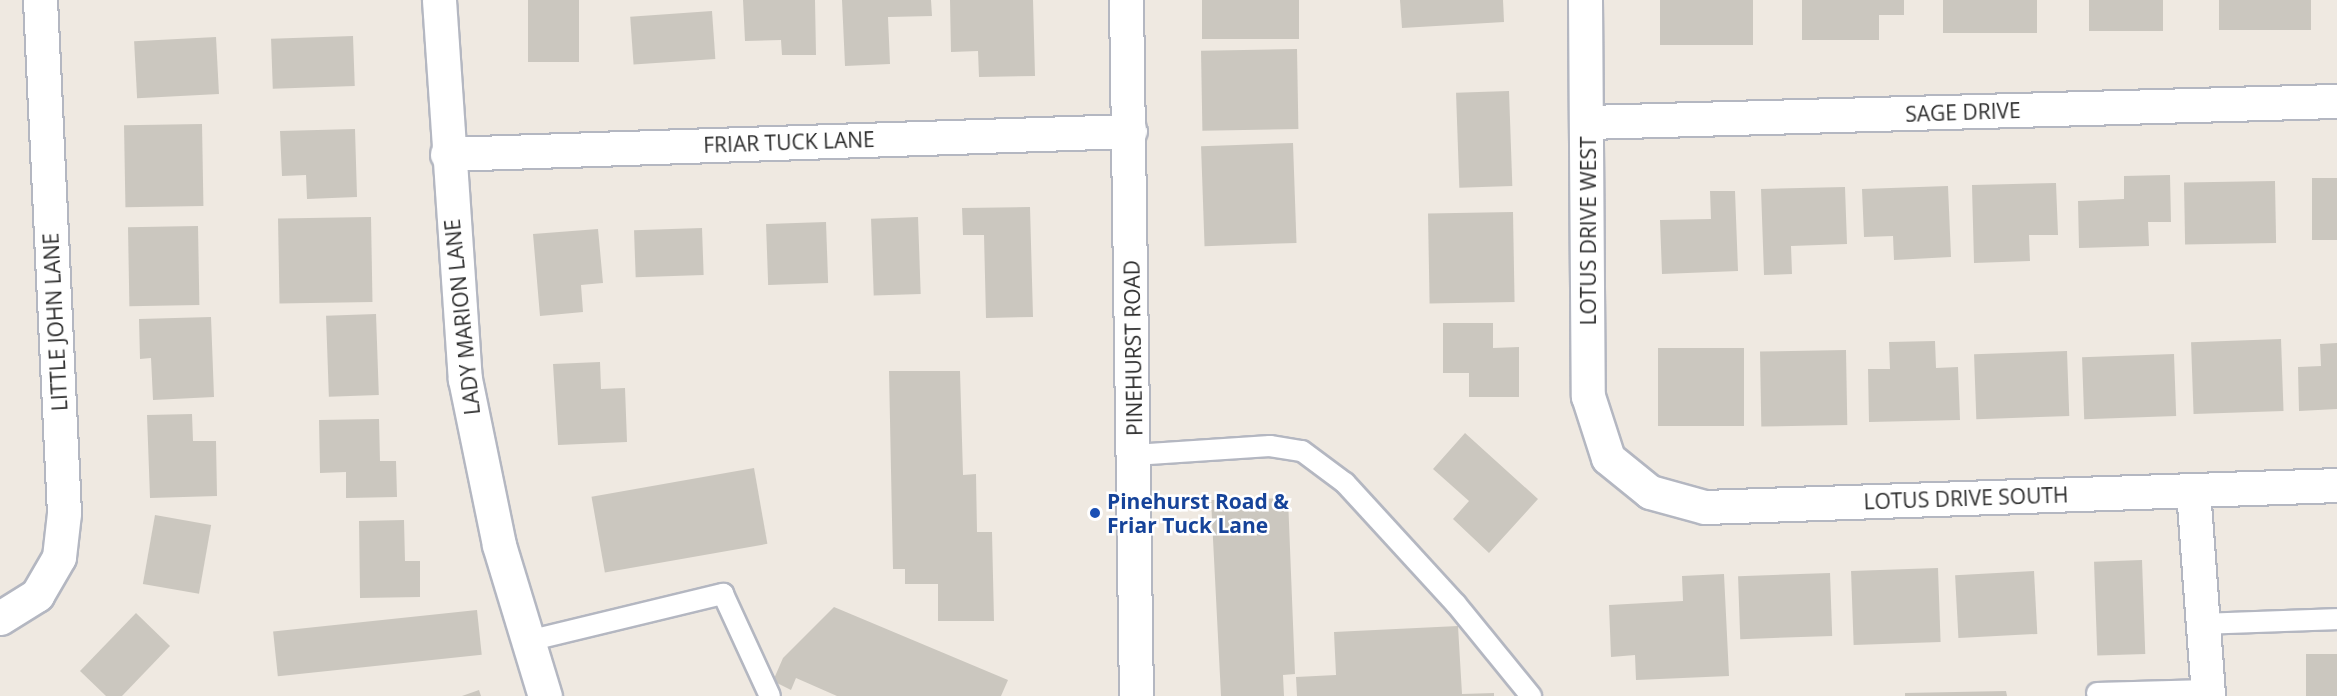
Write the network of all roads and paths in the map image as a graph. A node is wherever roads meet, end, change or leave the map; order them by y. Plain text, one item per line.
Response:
1 (40, 0) edge
2 (439, 0) edge
3 (1126, 0) edge
4 (1585, 0) edge
5 (2337, 101) edge
6 (1588, 122) junction
7 (1130, 131) junction
8 (447, 154) junction
9 (1134, 455) junction
10 (1608, 458) joint
11 (2337, 484) edge
12 (2193, 490) junction
13 (0, 618) edge
14 (2337, 619) edge
15 (2203, 624) junction
16 (528, 641) junction
17 (2097, 693) dead end
18 (2192, 693) edge
19 (545, 696) edge
20 (770, 696) edge
21 (1136, 696) edge
22 (1531, 696) edge

1 - 13 street, LITTLE JOHN LANE
2 - 8 street, LADY MARION LANE
3 - 7 street, PINEHURST ROAD
4 - 6 street, LOTUS DRIVE WEST
5 - 6 street, SAGE DRIVE
6 - 10 street, LOTUS DRIVE WEST
7 - 8 street, FRIAR TUCK LANE
7 - 9 street, PINEHURST ROAD
8 - 16 street, LADY MARION LANE
9 - 21 street, PINEHURST ROAD
9 - 22 lane
10 - 12 street, LOTUS DRIVE SOUTH
11 - 12 street, LOTUS DRIVE SOUTH
12 - 15 street
14 - 15 lane
15 - 18 street
16 - 19 street, LADY MARION LANE
16 - 20 lane
17 - 18 lane

